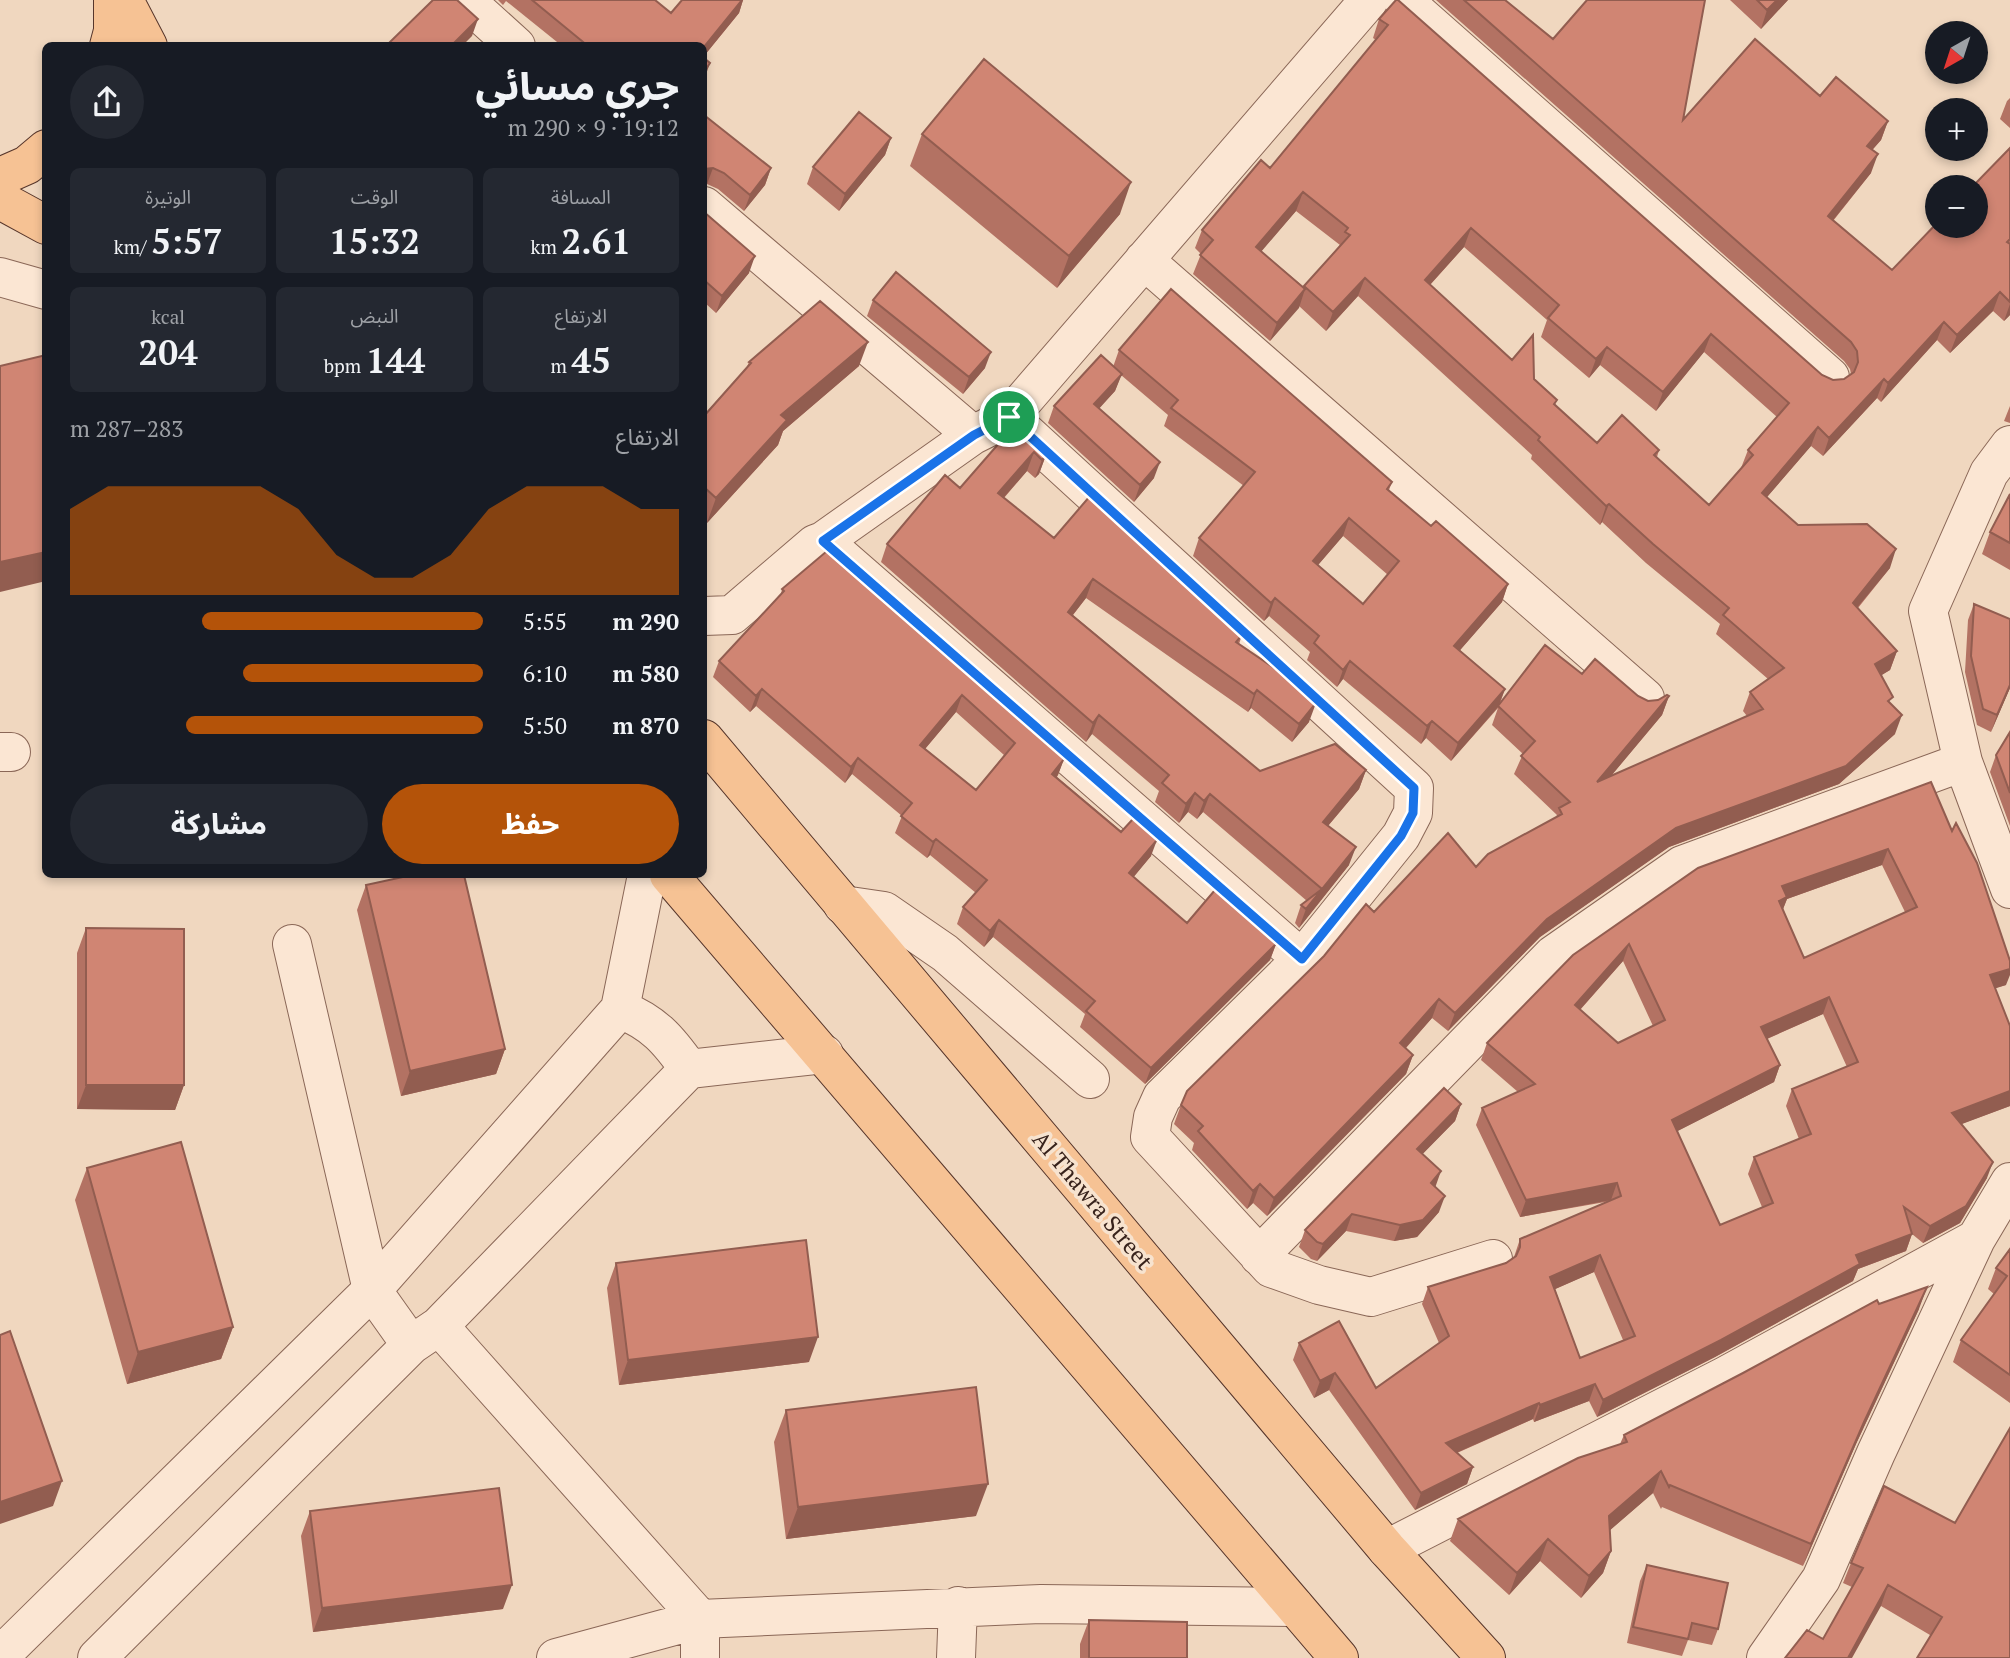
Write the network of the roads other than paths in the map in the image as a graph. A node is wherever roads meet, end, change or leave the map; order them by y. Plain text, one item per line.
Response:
1 (113, 0) edge
2 (124, 0) edge
3 (465, 0) edge
4 (1369, 0) edge
5 (1403, 0) edge
6 (110, 42) edge
7 (146, 42) edge
8 (512, 42) edge
9 (42, 152) edge
10 (0, 177) edge
11 (0, 200) edge
12 (707, 209) edge
13 (42, 223) edge
14 (1144, 260) junction
15 (0, 277) edge
16 (42, 289) edge
17 (1830, 377) edge
18 (1009, 417) junction
19 (974, 435) junction
20 (2010, 445) edge
21 (823, 541) junction
22 (707, 616) edge
23 (1645, 698) edge
24 (707, 743) edge
25 (1963, 762) junction
26 (646, 878) edge
27 (672, 878) edge
28 (2010, 889) edge
29 (843, 905) junction
30 (292, 944) dead end
31 (1302, 959) junction
32 (620, 1009) junction
33 (824, 1054) junction
34 (689, 1069) junction
35 (1090, 1079) dead end
36 (2010, 1182) edge
37 (1976, 1239) junction
38 (1259, 1256) junction
39 (1493, 1259) dead end
40 (372, 1290) junction
41 (425, 1335) junction
42 (1387, 1549) junction
43 (958, 1606) junction
44 (1295, 1607) junction
45 (700, 1619) junction
46 (0, 1656) edge
47 (97, 1658) edge
48 (556, 1658) edge
49 (700, 1658) edge
50 (956, 1658) edge
51 (1339, 1658) edge
52 (1486, 1658) edge
53 (1766, 1658) edge

1 - 6 main road
2 - 7 main road
3 - 8 street
4 - 14 street
5 - 17 street
9 - 10 main road
11 - 13 main road
12 - 19 street
14 - 18 street
14 - 23 street
15 - 16 street
18 - 19 street
18 - 31 street
19 - 21 street
20 - 25 street
21 - 22 street
21 - 31 street
24 - 29 main road, Al Thawra Street
25 - 28 street
25 - 38 street
26 - 32 street
27 - 33 main road
29 - 35 street
29 - 42 main road, Al Thawra Street
30 - 40 street
31 - 38 street
32 - 34 street
32 - 40 street
33 - 34 street
33 - 44 main road
34 - 41 street
36 - 37 street
37 - 42 street
37 - 53 street
38 - 39 street
40 - 41 street
40 - 46 street
41 - 45 street
41 - 47 street
42 - 52 main road, Al Thawra Street
43 - 44 street
43 - 45 street
43 - 50 street
44 - 51 main road
45 - 48 street
45 - 49 street

